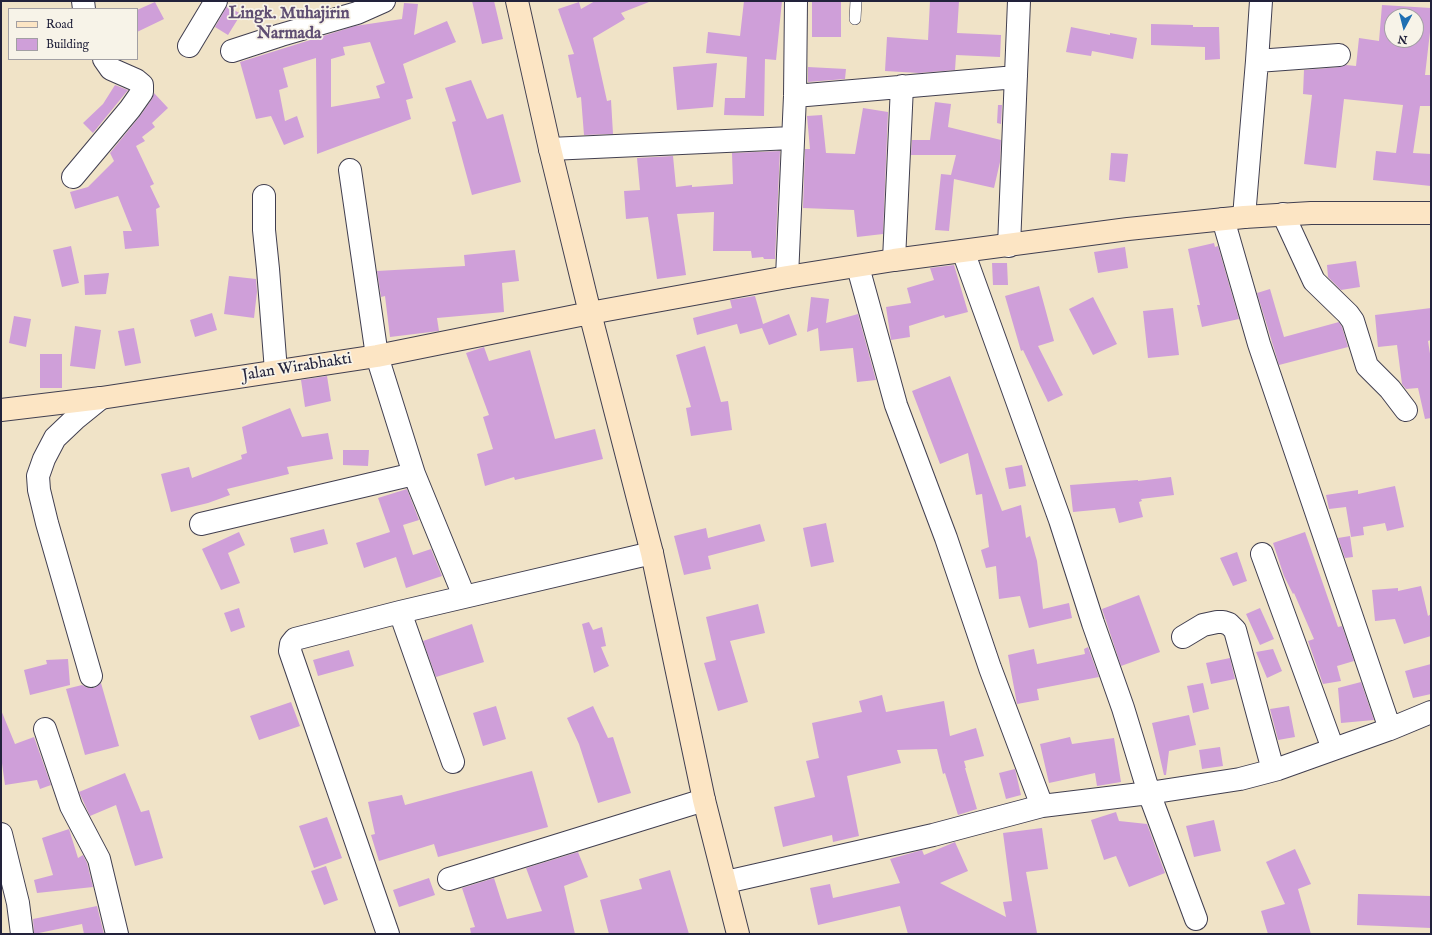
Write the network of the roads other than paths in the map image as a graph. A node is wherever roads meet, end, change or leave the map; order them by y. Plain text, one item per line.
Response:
1 (216, 1) edge
2 (384, 1) edge
3 (517, 1) edge
4 (796, 1) edge
5 (856, 1) edge
6 (1020, 1) edge
7 (1261, 1) edge
8 (855, 19) dead end
9 (189, 46) dead end
10 (232, 51) dead end
11 (1339, 55) dead end
12 (105, 60) edge
13 (1257, 61) junction
14 (1016, 76) junction
15 (902, 86) junction
16 (795, 96) junction
17 (792, 138) junction
18 (550, 149) junction
19 (350, 170) dead end
20 (73, 177) dead end
21 (264, 196) dead end
22 (1431, 213) edge
23 (1283, 214) junction
24 (1234, 218) junction
25 (1009, 246) junction
26 (963, 251) junction
27 (894, 260) junction
28 (858, 267) junction
29 (786, 277) junction
30 (590, 313) junction
31 (377, 356) junction
32 (276, 371) junction
33 (101, 398) junction
34 (1, 410) edge
35 (1406, 410) dead end
36 (414, 474) junction
37 (200, 524) dead end
38 (652, 553) junction
39 (1262, 554) dead end
40 (464, 596) junction
41 (400, 612) junction
42 (1183, 637) dead end
43 (91, 676) dead end
44 (1431, 712) edge
45 (45, 729) dead end
46 (1390, 729) junction
47 (1333, 749) junction
48 (453, 762) dead end
49 (1273, 770) junction
50 (1149, 793) junction
51 (704, 800) junction
52 (1042, 806) junction
53 (1, 834) edge
54 (449, 879) dead end
55 (726, 882) junction
56 (10, 905) edge
57 (1196, 919) dead end
58 (22, 934) edge
59 (117, 934) edge
60 (388, 934) edge
61 (738, 934) edge

1 - 9 street
2 - 10 street
3 - 18 street
4 - 16 street
5 - 8 lane
6 - 14 street
7 - 13 street
11 - 13 street
12 - 20 street
13 - 24 street
14 - 15 street
14 - 25 street
15 - 16 street
15 - 27 street
16 - 17 street
17 - 18 street
17 - 29 street
18 - 30 street
19 - 31 street
21 - 32 street
22 - 23 street, Jalan Wirabhakti
23 - 24 street, Jalan Wirabhakti
23 - 35 street
24 - 25 street, Jalan Wirabhakti
24 - 46 street
25 - 26 street, Jalan Wirabhakti
26 - 27 street, Jalan Wirabhakti
26 - 50 street
27 - 28 street, Jalan Wirabhakti
28 - 29 street, Jalan Wirabhakti
28 - 52 street
29 - 30 street, Jalan Wirabhakti
30 - 31 street, Jalan Wirabhakti
30 - 38 street
31 - 32 street, Jalan Wirabhakti
31 - 36 street
32 - 33 street, Jalan Wirabhakti
33 - 34 street, Jalan Wirabhakti
33 - 43 street
36 - 37 street
36 - 40 street
38 - 40 street
38 - 51 street
39 - 47 street
40 - 41 street
41 - 48 street
41 - 60 street
42 - 49 street
44 - 46 street
45 - 59 street
46 - 47 street
47 - 49 street
49 - 50 street
50 - 52 street
50 - 57 street
51 - 54 street
51 - 55 street
52 - 55 street
53 - 56 street
55 - 61 street
56 - 58 street

